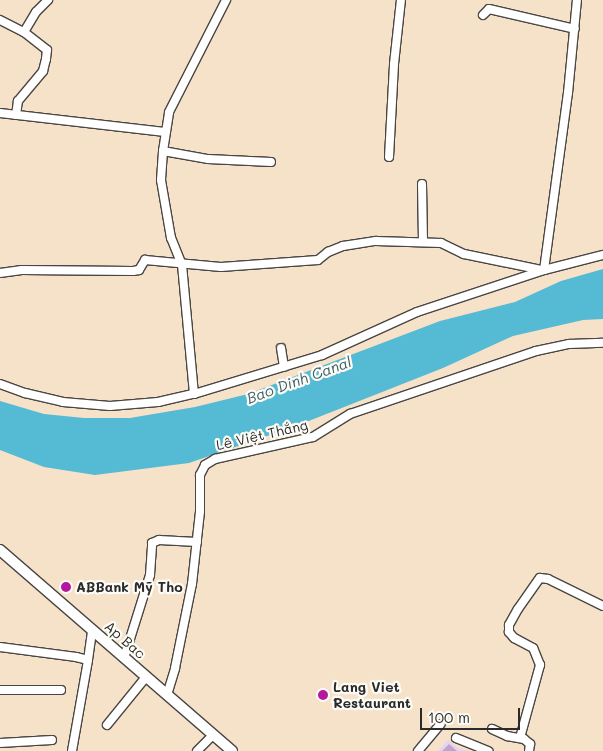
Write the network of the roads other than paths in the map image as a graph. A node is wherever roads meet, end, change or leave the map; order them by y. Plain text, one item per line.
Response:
1 (48, 0) edge
2 (226, 0) edge
3 (401, 0) edge
4 (576, 0) edge
5 (483, 16) dead end
6 (0, 20) edge
7 (575, 29) junction
8 (24, 32) junction
9 (0, 113) edge
10 (16, 115) junction
11 (165, 132) junction
12 (163, 151) junction
13 (389, 157) dead end
14 (271, 162) dead end
15 (422, 184) dead end
16 (424, 241) junction
17 (603, 255) edge
18 (182, 265) junction
19 (544, 270) junction
20 (0, 273) edge
21 (603, 343) edge
22 (281, 348) dead end
23 (284, 367) junction
24 (0, 384) edge
25 (194, 394) junction
26 (197, 542) junction
27 (0, 550) edge
28 (603, 606) edge
29 (92, 630) junction
30 (0, 647) edge
31 (124, 658) junction
32 (88, 660) junction
33 (146, 677) junction
34 (0, 690) edge
35 (61, 690) dead end
36 (166, 694) junction
37 (441, 724) dead end
38 (107, 725) dead end
39 (492, 729) dead end
40 (213, 734) junction
41 (456, 738) dead end
42 (520, 738) junction
43 (52, 740) dead end
44 (0, 743) edge
45 (72, 751) edge
46 (198, 751) edge
47 (232, 751) edge
48 (418, 751) edge
49 (488, 751) edge
50 (529, 751) edge

1 - 8 street
2 - 11 street
3 - 13 street
4 - 7 street
5 - 7 street
6 - 8 street
7 - 19 street
8 - 10 street
9 - 10 street
10 - 11 street
11 - 12 street
12 - 14 street
12 - 18 street
15 - 16 street
16 - 18 street
16 - 19 street
17 - 19 street
18 - 20 street
18 - 25 street
19 - 23 street
21 - 26 street, Lê Việt Thắng
22 - 23 street
23 - 25 street
24 - 25 street
26 - 31 street
26 - 36 street, Lê Việt Thắng
27 - 29 main road, Ap Bac
28 - 42 street
29 - 31 main road, Ap Bac
29 - 32 street
30 - 32 street
31 - 33 main road, Ap Bac
32 - 45 street
33 - 36 main road, Ap Bac
33 - 38 street
34 - 35 street
36 - 40 main road, Ap Bac
37 - 48 street
39 - 42 street
40 - 46 street
40 - 47 main road, Ap Bac
41 - 49 street
42 - 50 street
43 - 44 street

